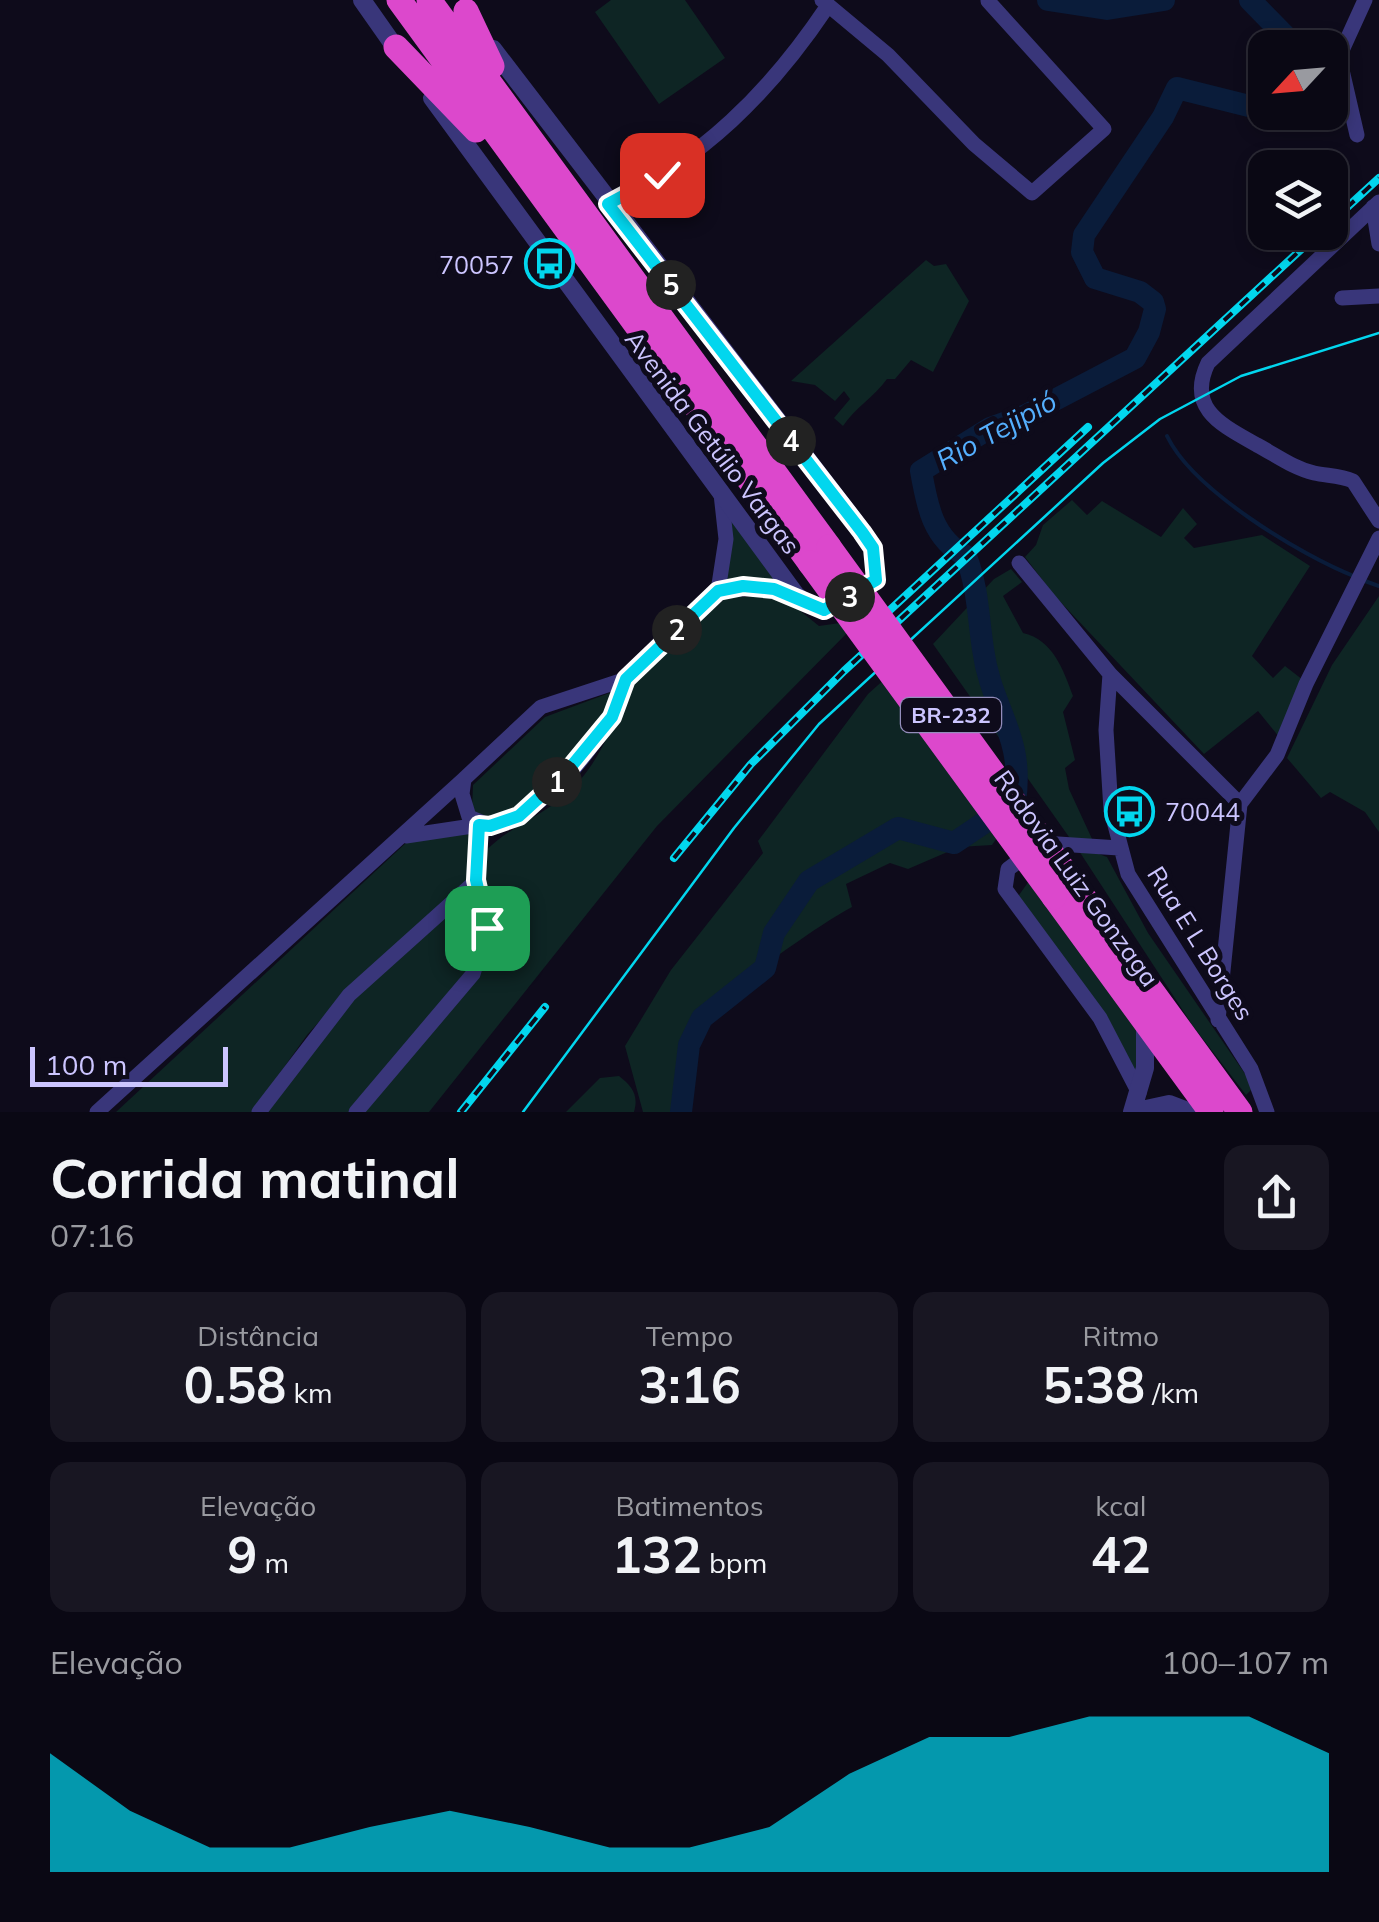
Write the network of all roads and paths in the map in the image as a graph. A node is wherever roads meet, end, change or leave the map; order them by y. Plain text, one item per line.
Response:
1 (362, 0) edge
2 (399, 0) edge
3 (429, 0) edge
4 (1365, 0) edge
5 (988, 1) edge
6 (824, 4) edge
7 (462, 6) edge
8 (396, 47) junction
9 (515, 116) junction
10 (1357, 136) dead end
11 (536, 192) junction
12 (608, 204) junction
13 (1376, 205) edge
14 (1379, 244) edge
15 (1379, 296) edge
16 (1342, 298) dead end
17 (721, 494) junction
18 (1379, 522) edge
19 (1379, 538) edge
20 (819, 555) junction
21 (1019, 563) dead end
22 (718, 591) junction
23 (796, 596) junction
24 (1110, 674) junction
25 (626, 679) junction
26 (464, 779) junction
27 (1240, 804) junction
28 (479, 825) junction
29 (406, 836) junction
30 (1119, 848) junction
31 (476, 880) junction
32 (1064, 890) junction
33 (1218, 1020) junction
34 (1145, 1025) junction
35 (1140, 1093) junction
36 (1226, 1105) edge
37 (97, 1112) edge
38 (259, 1112) edge
39 (356, 1112) edge
40 (1132, 1112) edge
41 (1190, 1112) edge
42 (1252, 1112) edge
43 (1267, 1112) edge

1 - 8 street, Avenida Getúlio Vargas
2 - 11 highway, Rodovia Luiz Gonzaga / BR-232
3 - 9 highway, Rodovia Luiz Gonzaga / BR-232
4 - 10 street
5 - 6 street
6 - 12 street
7 - 9 highway
7 - 12 street
8 - 11 highway
8 - 17 street, Avenida Getúlio Vargas
9 - 20 highway, Rodovia Luiz Gonzaga / BR-232
11 - 20 highway, Rodovia Luiz Gonzaga / BR-232
12 - 23 street
13 - 14 street
13 - 18 street
15 - 16 street
17 - 22 street
17 - 23 street, Avenida Getúlio Vargas
19 - 27 street
20 - 32 highway, Rodovia Luiz Gonzaga / BR-232, bridge
21 - 24 street
22 - 23 street
22 - 25 street
24 - 27 street
24 - 30 street, Rua E L Borges
25 - 26 street
25 - 28 street
26 - 28 street
26 - 29 street
27 - 33 street
28 - 29 street
28 - 31 street
29 - 37 street
30 - 33 street, Rua E L Borges
30 - 35 street
31 - 38 street
31 - 39 street
32 - 34 highway, Rodovia Luiz Gonzaga / BR-232
32 - 36 highway, Rodovia Luiz Gonzaga / BR-232
33 - 43 street, Rua E L Borges
34 - 35 street
34 - 36 highway, Rodovia Luiz Gonzaga / BR-232
35 - 40 street
36 - 42 highway
40 - 41 street

